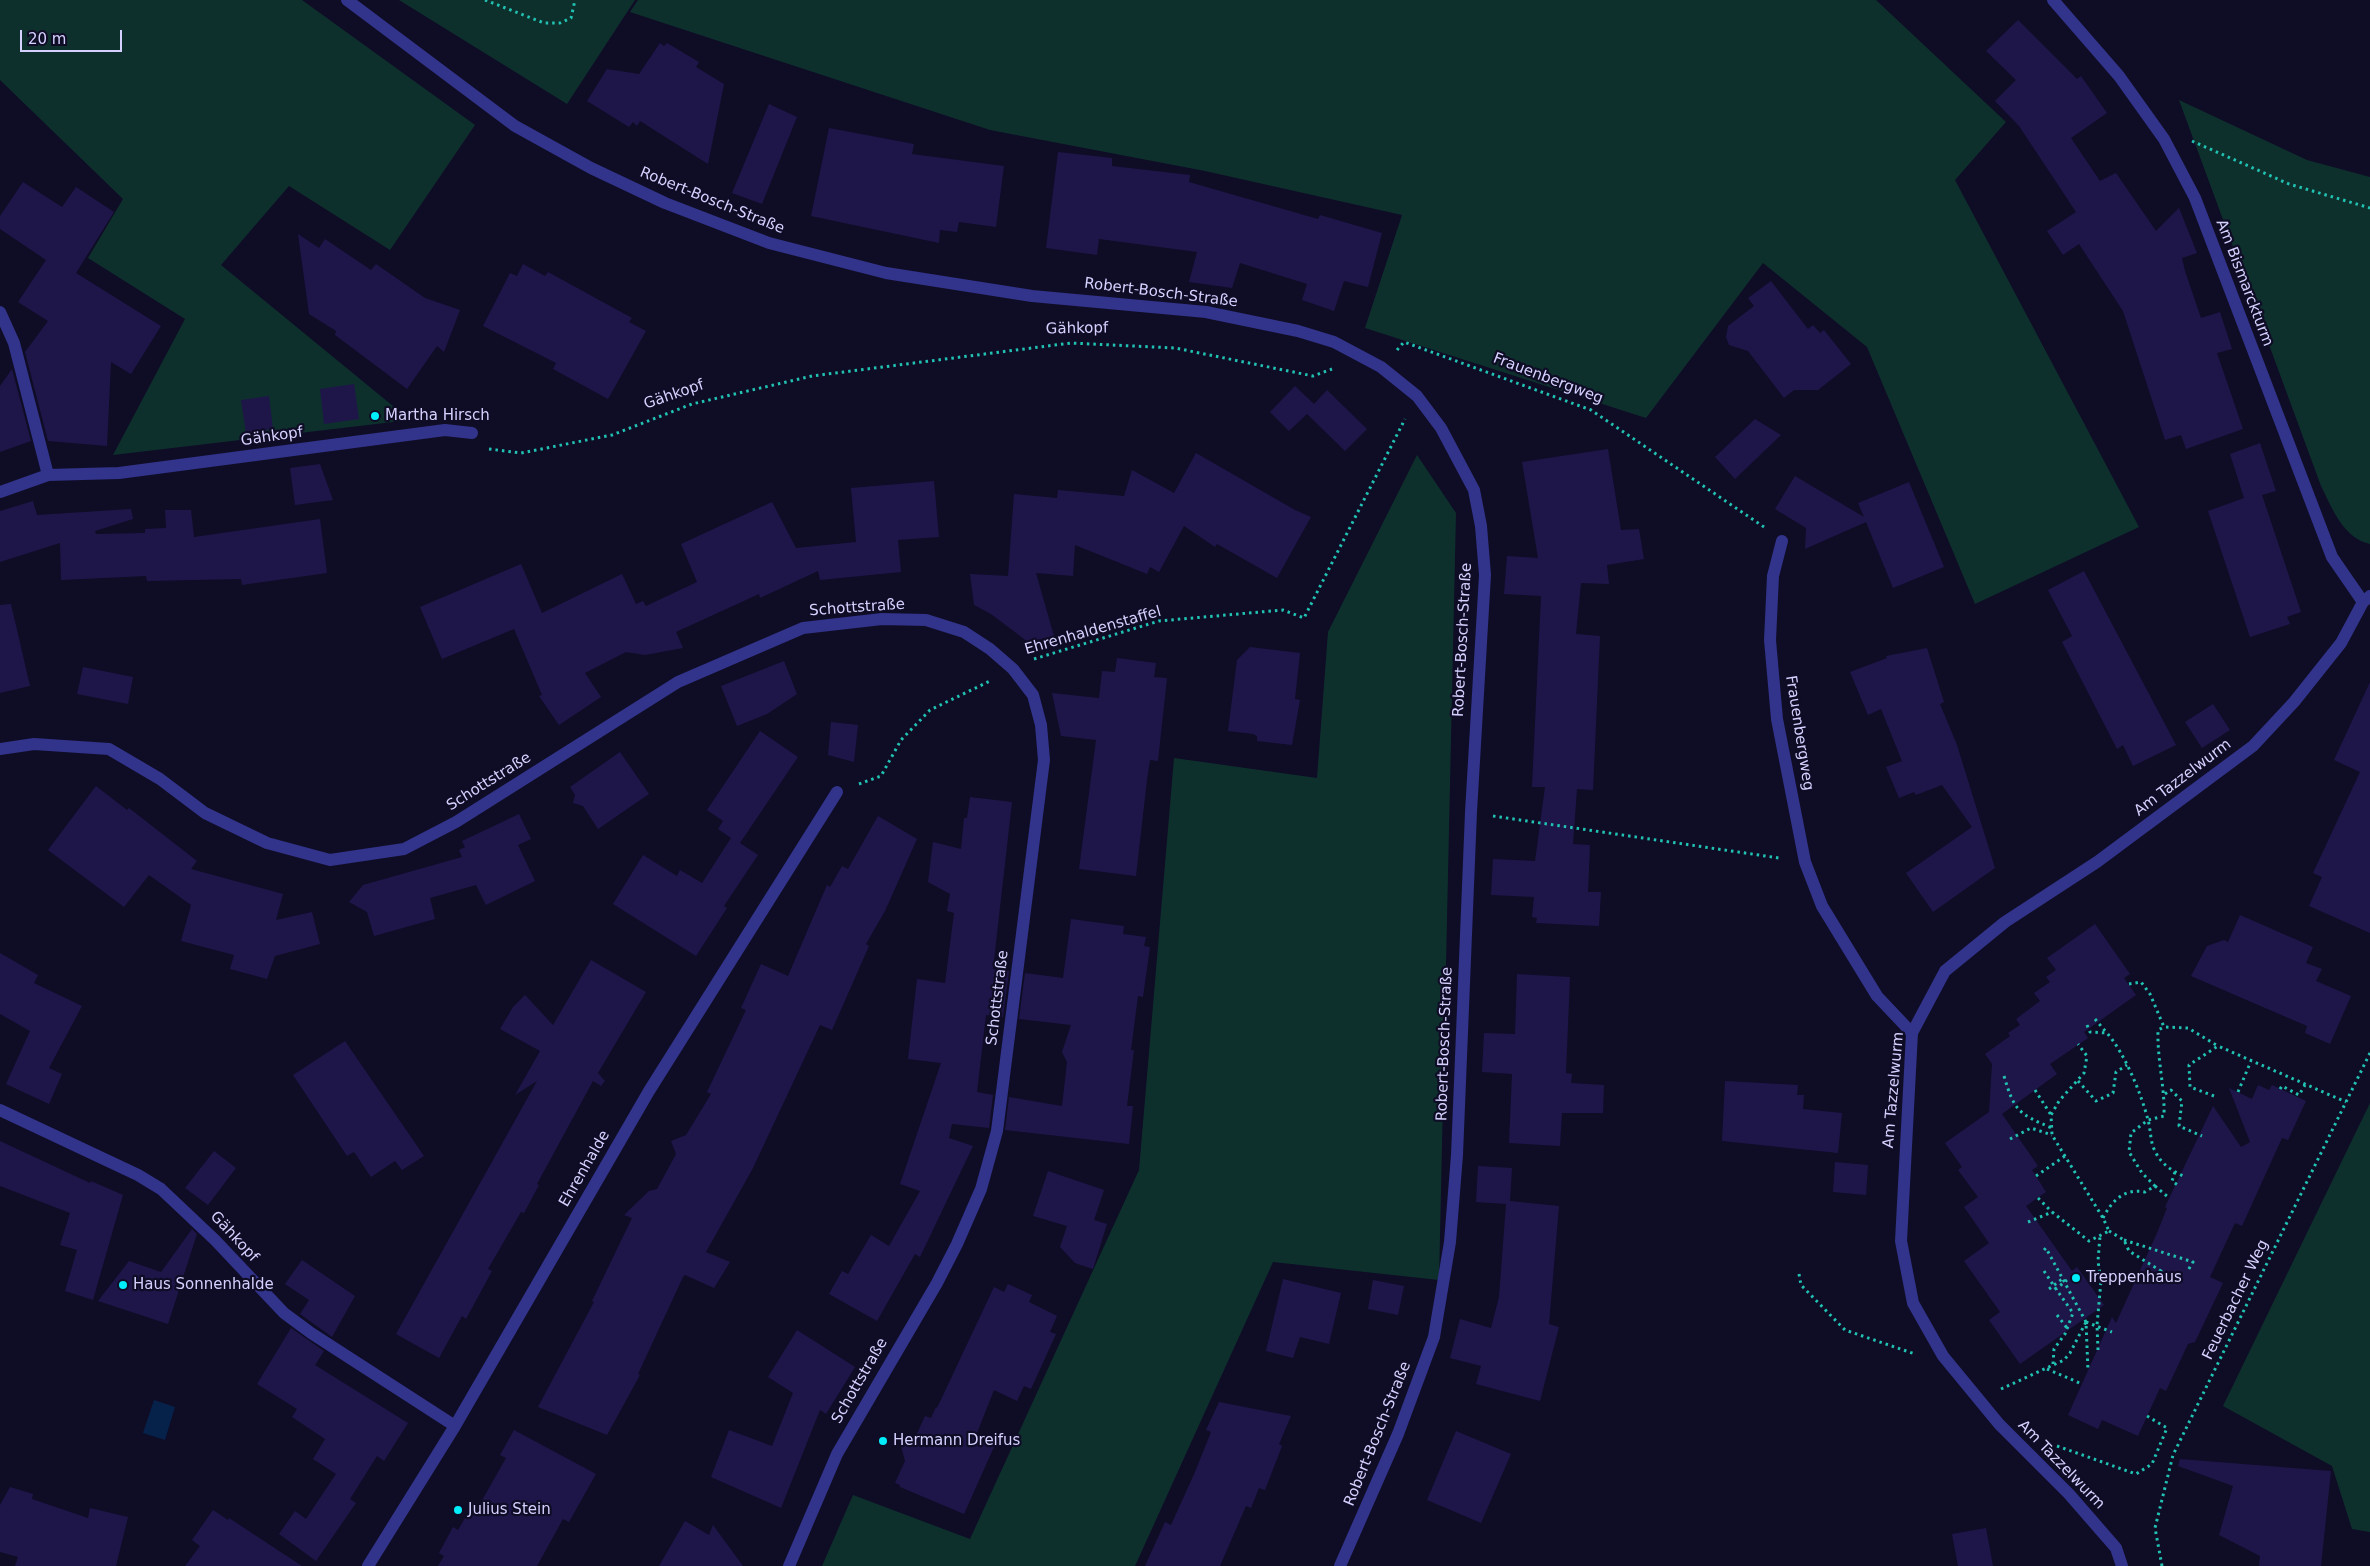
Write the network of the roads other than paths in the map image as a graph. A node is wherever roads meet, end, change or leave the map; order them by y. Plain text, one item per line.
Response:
1 (347, 0) edge
2 (2052, 0) edge
3 (0, 312) edge
4 (472, 433) road end
5 (48, 474) junction
6 (0, 492) edge
7 (1782, 541) road end
8 (2366, 599) edge
9 (0, 749) edge
10 (837, 792) road end
11 (1912, 1033) junction
12 (0, 1110) edge
13 (455, 1426) junction
14 (368, 1566) edge
15 (789, 1566) edge
16 (1340, 1566) edge
17 (2122, 1566) edge

1 - 16 street, Robert-Bosch-Straße
2 - 8 street, Am Bismarckturm
3 - 5 street
4 - 5 street, Gähkopf
5 - 6 street, Gähkopf
7 - 11 street, Frauenbergweg
8 - 11 street, Am Tazzelwurm
9 - 15 street, Schottstraße
10 - 13 street, Ehrenhalde
11 - 17 street, Am Tazzelwurm
12 - 13 street, Gähkopf
13 - 14 street, Ehrenhalde

